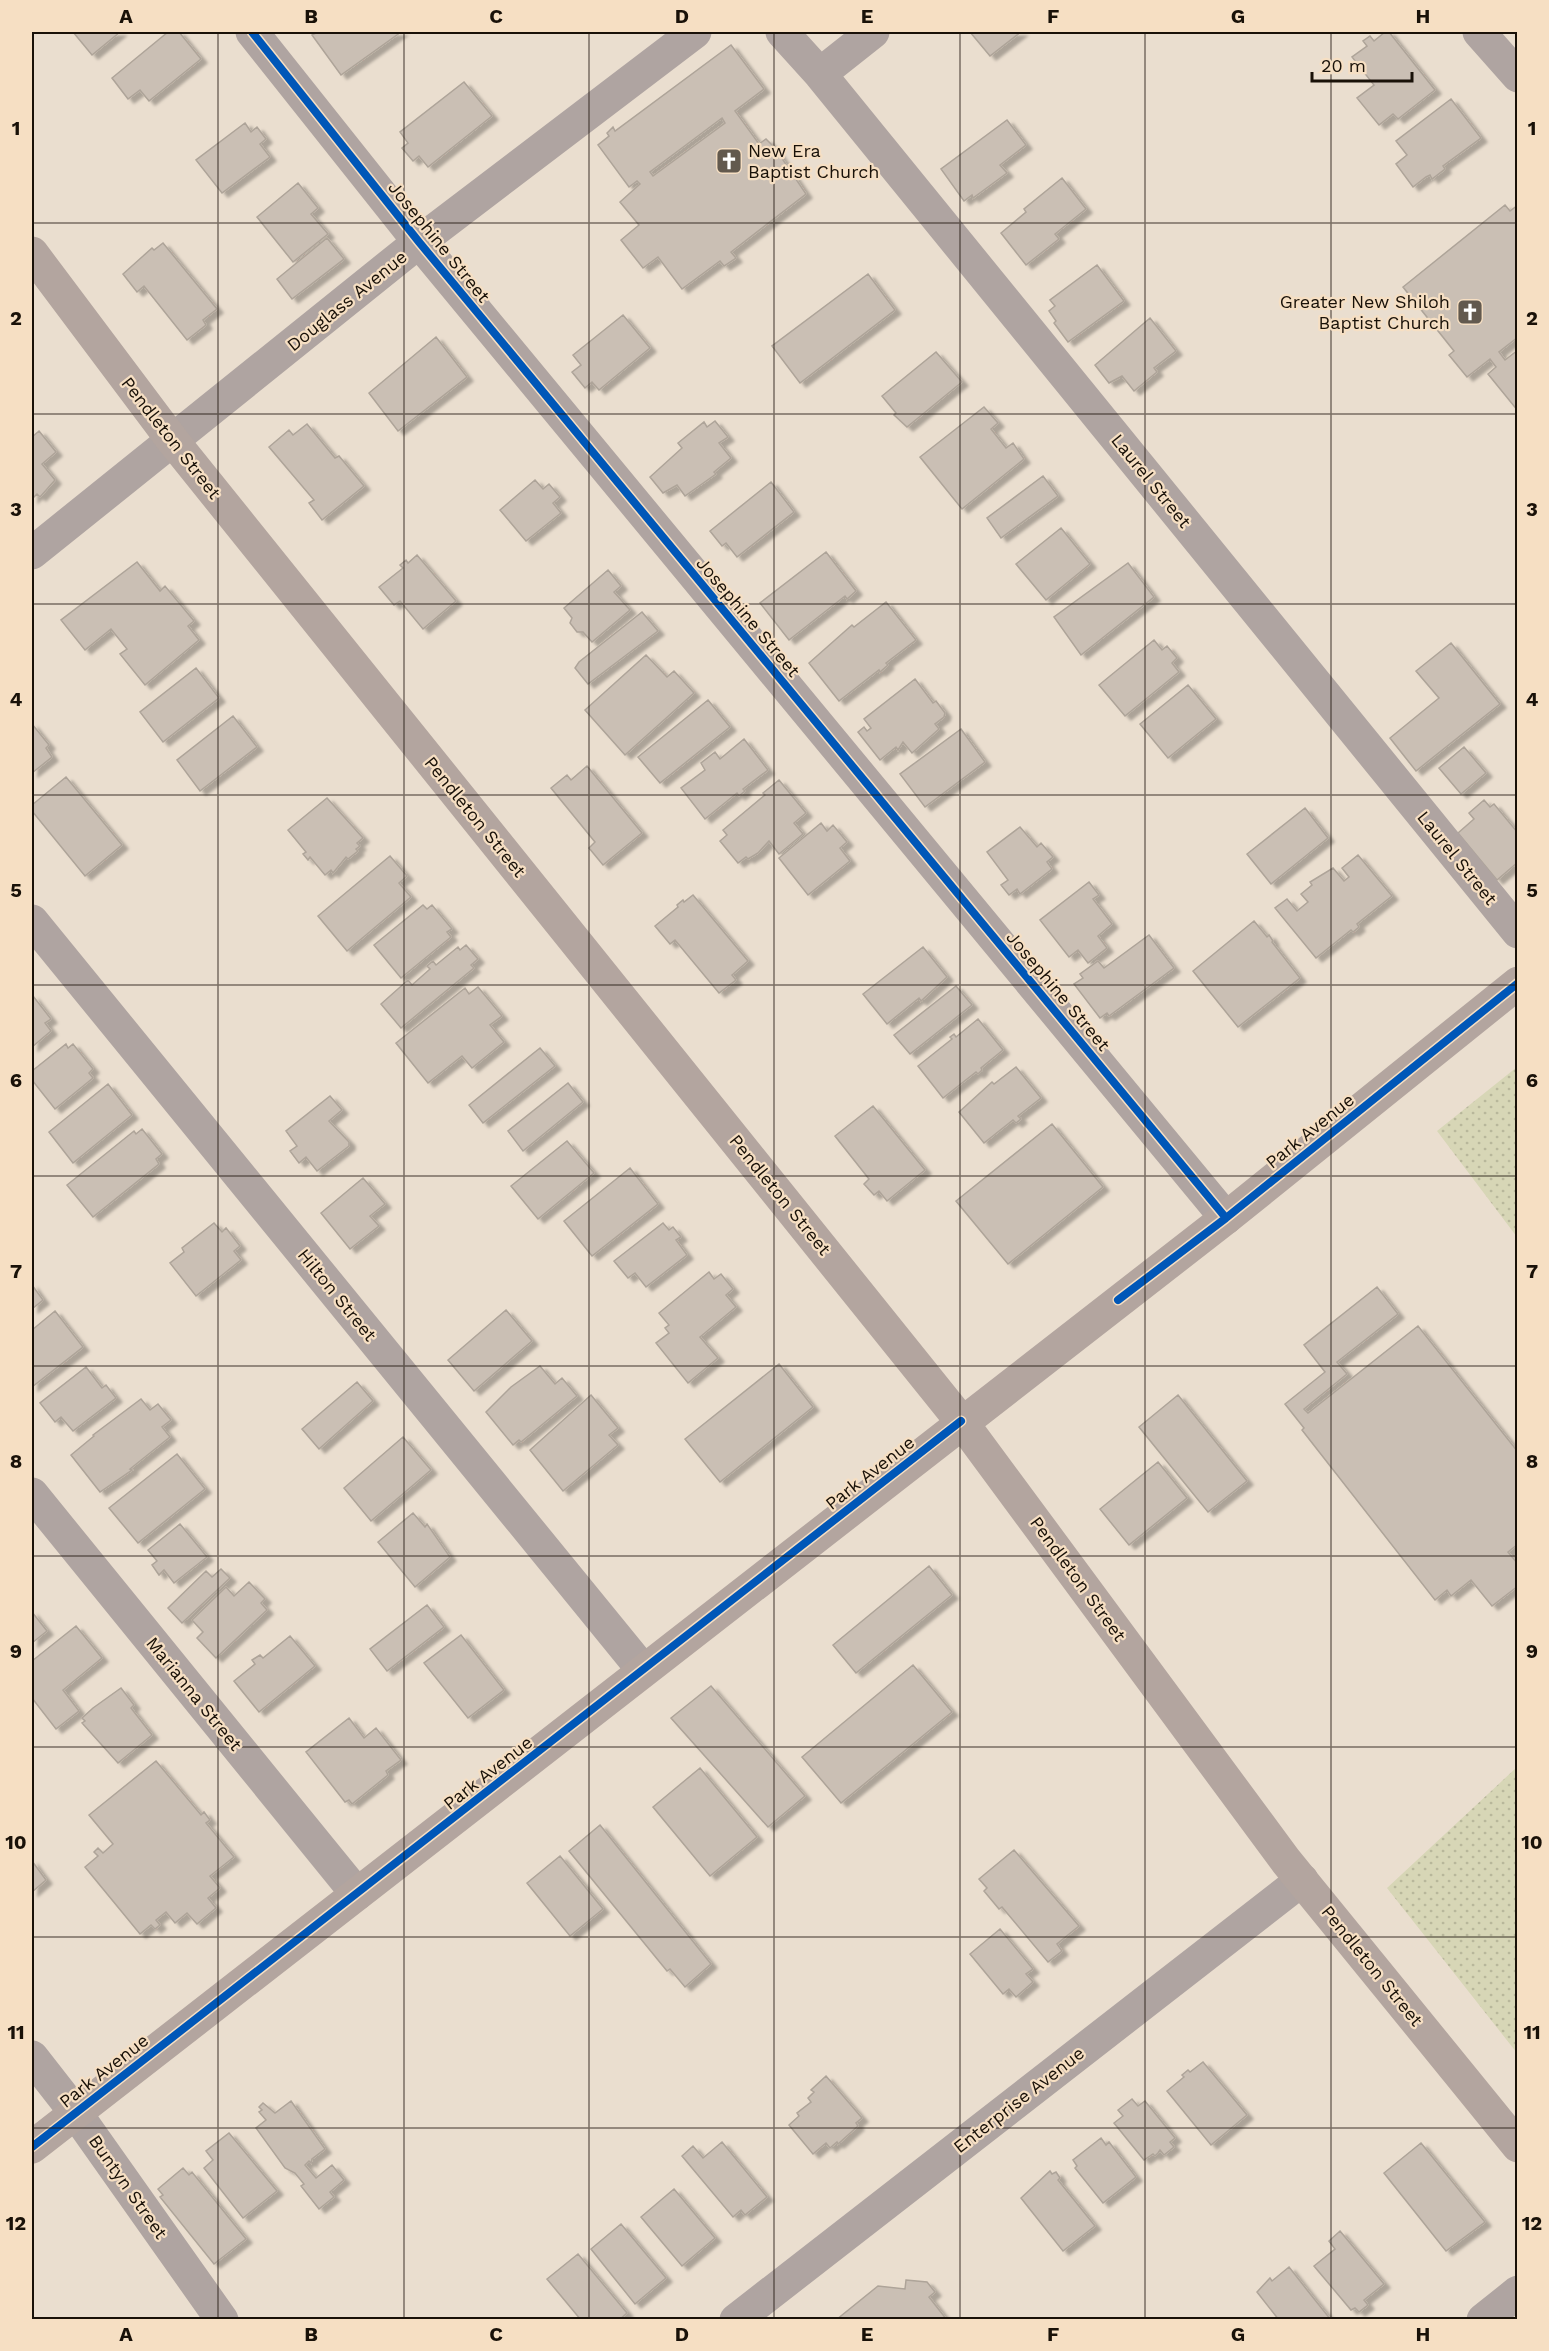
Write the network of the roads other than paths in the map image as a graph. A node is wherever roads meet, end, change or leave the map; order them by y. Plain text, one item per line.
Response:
1 (252, 32) edge
2 (695, 32) edge
3 (782, 32) edge
4 (873, 32) edge
5 (1479, 32) edge
6 (820, 74) junction
7 (1518, 76) edge
8 (419, 242) junction
9 (32, 253) edge
10 (172, 441) junction
11 (32, 553) edge
12 (32, 921) edge
13 (1518, 932) edge
14 (1518, 983) edge
15 (1226, 1218) junction
16 (961, 1421) junction
17 (32, 1494) edge
18 (643, 1670) junction
19 (1302, 1880) junction
20 (357, 1894) junction
21 (32, 2057) edge
22 (75, 2112) junction
23 (1518, 2146) edge
24 (32, 2147) edge
25 (1518, 2292) edge
26 (222, 2319) edge
27 (736, 2319) edge
28 (1483, 2319) edge

1 - 8 street, Josephine Street
2 - 8 street, Douglass Avenue
3 - 6 street, Laurel Street
4 - 6 street
5 - 7 street
6 - 13 street, Laurel Street
8 - 10 street, Douglass Avenue
8 - 15 street, Josephine Street
9 - 10 main road, Pendleton Street
10 - 11 street, Douglass Avenue
10 - 16 main road, Pendleton Street
12 - 18 street, Hilton Street
14 - 15 main road, Park Avenue
15 - 16 main road, Park Avenue
16 - 18 main road, Park Avenue
16 - 19 main road, Pendleton Street
17 - 20 street, Marianna Street
18 - 20 main road, Park Avenue
19 - 23 main road, Pendleton Street
19 - 27 street, Enterprise Avenue
20 - 22 main road, Park Avenue
21 - 22 street, Buntyn Street
22 - 24 main road, Park Avenue
22 - 26 street, Buntyn Street
25 - 28 street

